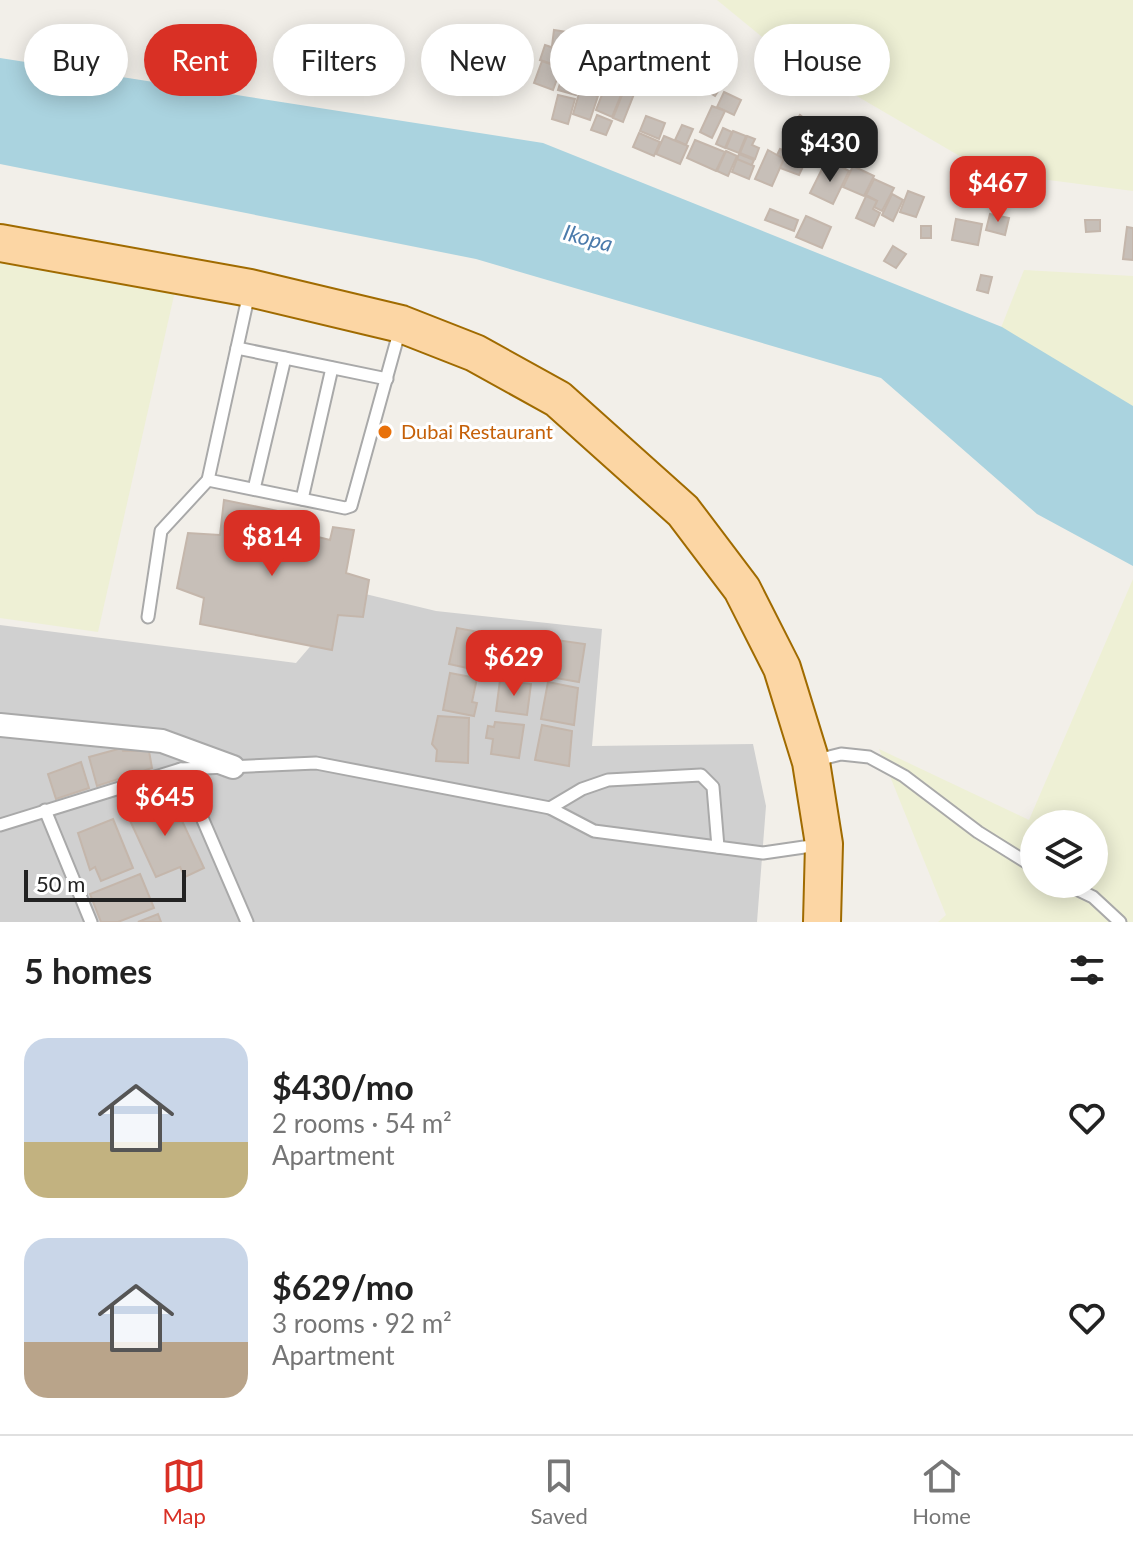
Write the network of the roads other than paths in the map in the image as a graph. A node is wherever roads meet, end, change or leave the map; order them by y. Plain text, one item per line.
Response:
1 (0, 243) edge
2 (250, 288) junction
3 (401, 324) junction
4 (237, 348) junction
5 (285, 358) junction
6 (332, 368) junction
7 (387, 379) junction
8 (208, 480) junction
9 (254, 489) junction
10 (302, 499) junction
11 (148, 617) dead end
12 (0, 725) edge
13 (811, 762) junction
14 (233, 767) junction
15 (181, 769) junction
16 (550, 808) junction
17 (45, 810) junction
18 (0, 825) edge
19 (824, 844) junction
20 (718, 847) junction
21 (1020, 858) edge
22 (1094, 898) edge
23 (91, 922) edge
24 (247, 922) edge
25 (822, 922) edge
26 (1120, 922) edge

1 - 2 main road
2 - 3 main road
2 - 4 lane
3 - 7 lane
3 - 13 main road
4 - 5 lane
4 - 8 lane
5 - 6 lane
5 - 9 lane
6 - 7 lane
6 - 10 lane
7 - 10 lane
8 - 9 lane
8 - 11 lane
9 - 10 lane
12 - 14 street
13 - 19 main road
13 - 21 lane
14 - 15 lane
14 - 16 lane
15 - 17 lane
15 - 24 lane
16 - 20 lane
16 - 20 lane
17 - 18 lane
17 - 23 lane
19 - 20 lane
19 - 25 main road
22 - 26 lane

